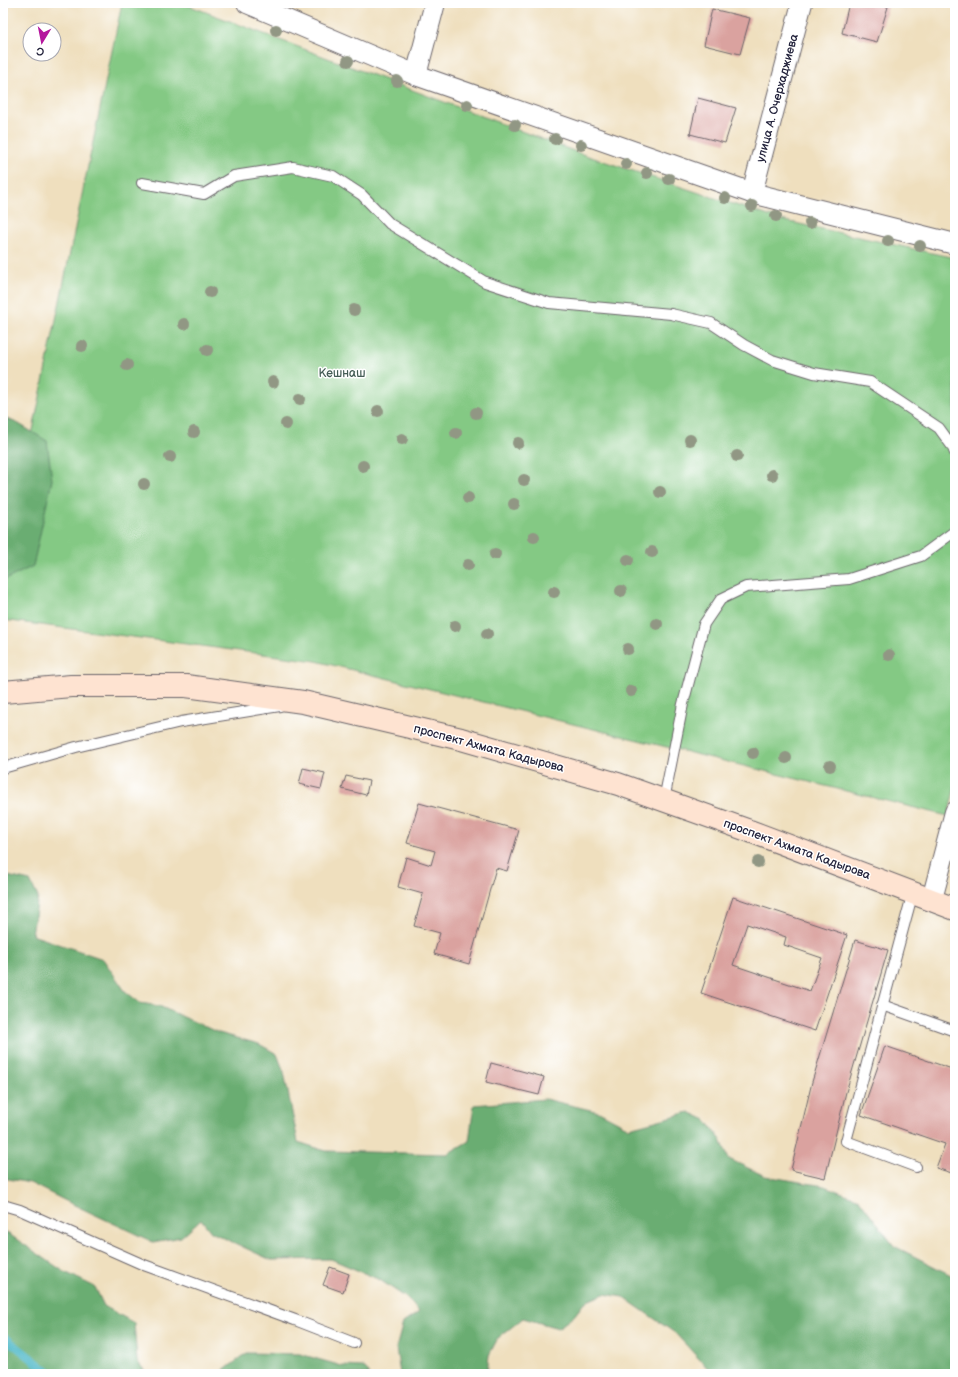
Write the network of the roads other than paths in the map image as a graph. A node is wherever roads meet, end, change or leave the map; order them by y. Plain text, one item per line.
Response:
1 (247, 3) edge
2 (435, 3) edge
3 (802, 3) edge
4 (416, 75) junction
5 (142, 183) dead end
6 (752, 193) junction
7 (955, 244) edge
8 (955, 453) edge
9 (955, 530) edge
10 (3, 692) edge
11 (303, 702) junction
12 (3, 768) edge
13 (664, 800) junction
14 (955, 812) edge
15 (922, 896) junction
16 (955, 909) edge
17 (882, 1005) junction
18 (955, 1031) edge
19 (916, 1167) dead end
20 (3, 1205) edge
21 (354, 1343) dead end

1 - 4 street
2 - 4 street
3 - 6 street, улица А. Очерхаджиева
4 - 6 street
5 - 8 lane
6 - 7 street
9 - 13 lane
10 - 11 main road, проспект Ахмата Кадырова
11 - 12 lane
11 - 13 main road, проспект Ахмата Кадырова
13 - 15 main road, проспект Ахмата Кадырова
14 - 15 street
15 - 16 main road, проспект Ахмата Кадырова
15 - 17 lane
17 - 18 lane
17 - 19 lane
20 - 21 lane

